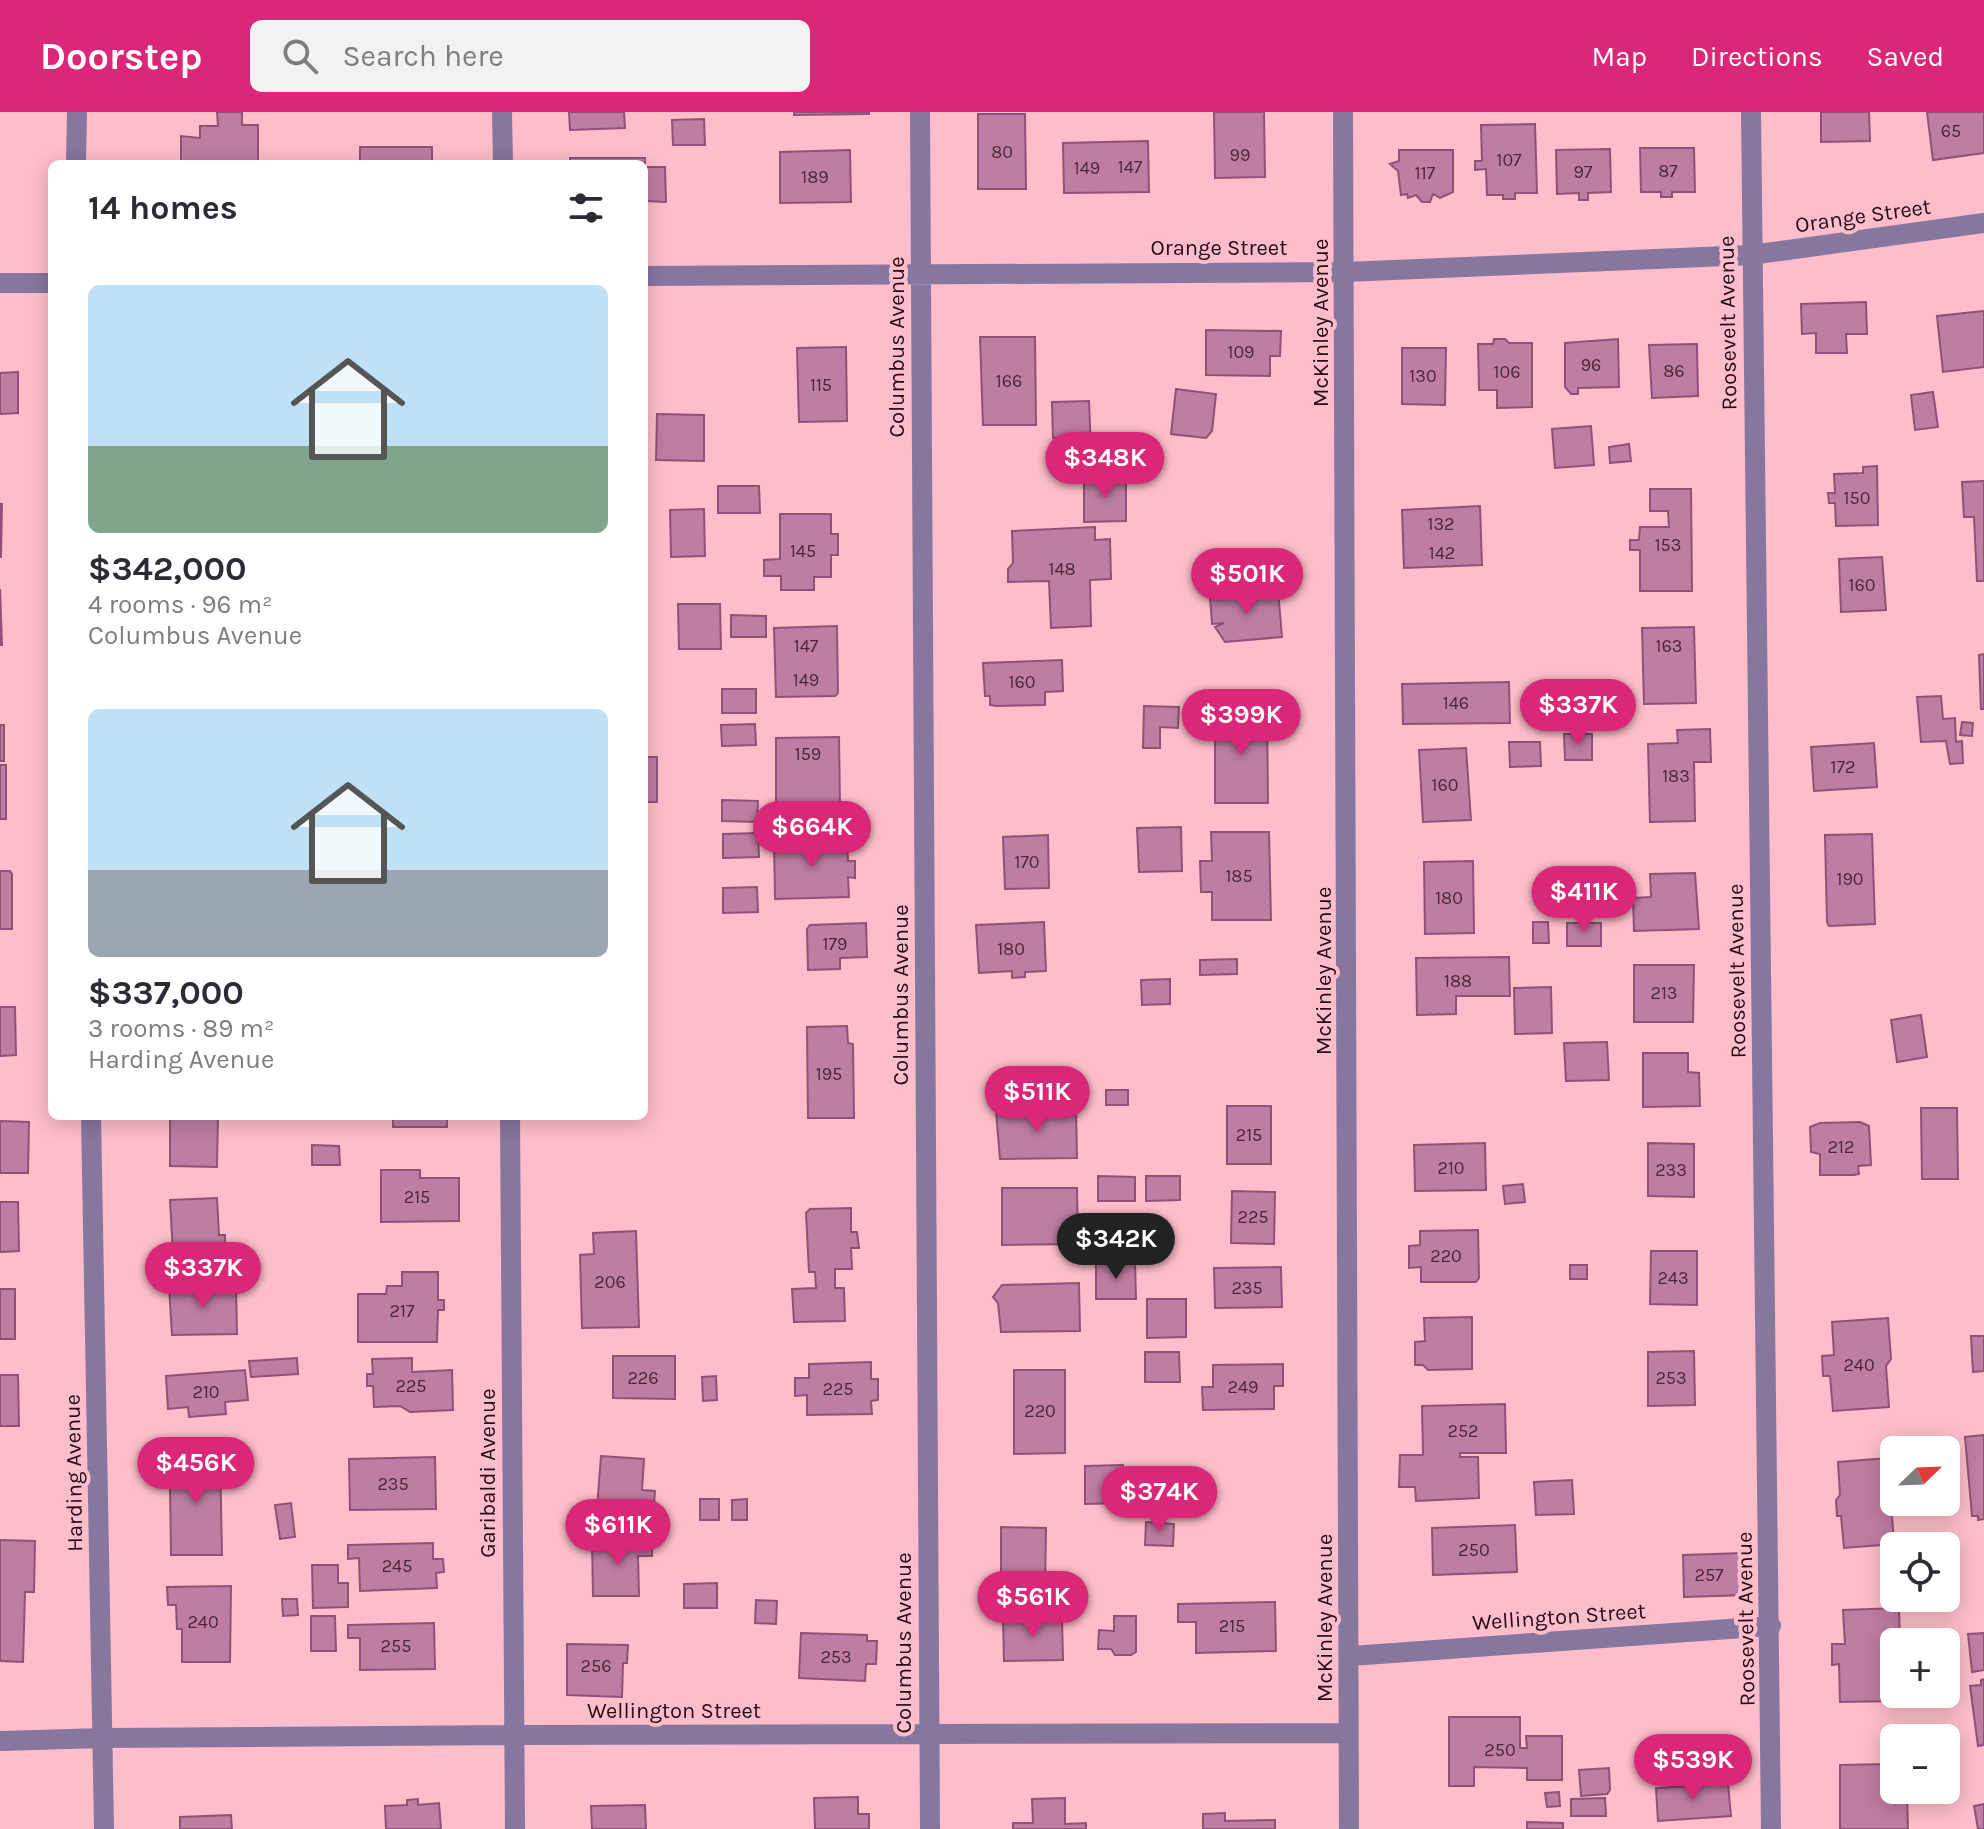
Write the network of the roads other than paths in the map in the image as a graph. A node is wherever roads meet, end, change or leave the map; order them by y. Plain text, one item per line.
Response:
1 (77, 112) edge
2 (502, 112) edge
3 (920, 112) edge
4 (1343, 112) edge
5 (1751, 112) edge
6 (76, 160) edge
7 (503, 160) edge
8 (1984, 223) edge
9 (1751, 255) junction
10 (1345, 272) junction
11 (921, 273) junction
12 (648, 276) edge
13 (0, 283) edge
14 (48, 283) edge
15 (91, 1120) edge
16 (510, 1120) edge
17 (1771, 1626) junction
18 (1351, 1656) junction
19 (1348, 1733) junction
20 (514, 1735) junction
21 (928, 1735) junction
22 (103, 1738) junction
23 (0, 1741) edge
24 (104, 1829) edge
25 (515, 1829) edge
26 (930, 1829) edge
27 (1349, 1829) edge
28 (1771, 1829) edge

1 - 6 street
2 - 7 street
3 - 11 street, Columbus Avenue
4 - 10 street, McKinley Avenue
5 - 9 street, Roosevelt Avenue
8 - 9 street, Orange Street
9 - 10 street, Orange Street
9 - 17 street, Roosevelt Avenue
10 - 11 street, Orange Street
10 - 18 street, McKinley Avenue
11 - 12 street, Orange Street
11 - 21 street, Columbus Avenue
13 - 14 street
15 - 22 street, Harding Avenue
16 - 20 street, Garibaldi Avenue
17 - 18 street, Wellington Street
17 - 28 street, Roosevelt Avenue
18 - 19 street, McKinley Avenue
19 - 21 street, Wellington Street
19 - 27 street, McKinley Avenue
20 - 21 street, Wellington Street
20 - 22 street, Wellington Street
20 - 25 street, Garibaldi Avenue
21 - 26 street, Columbus Avenue
22 - 23 street, Wellington Street
22 - 24 street, Harding Avenue

